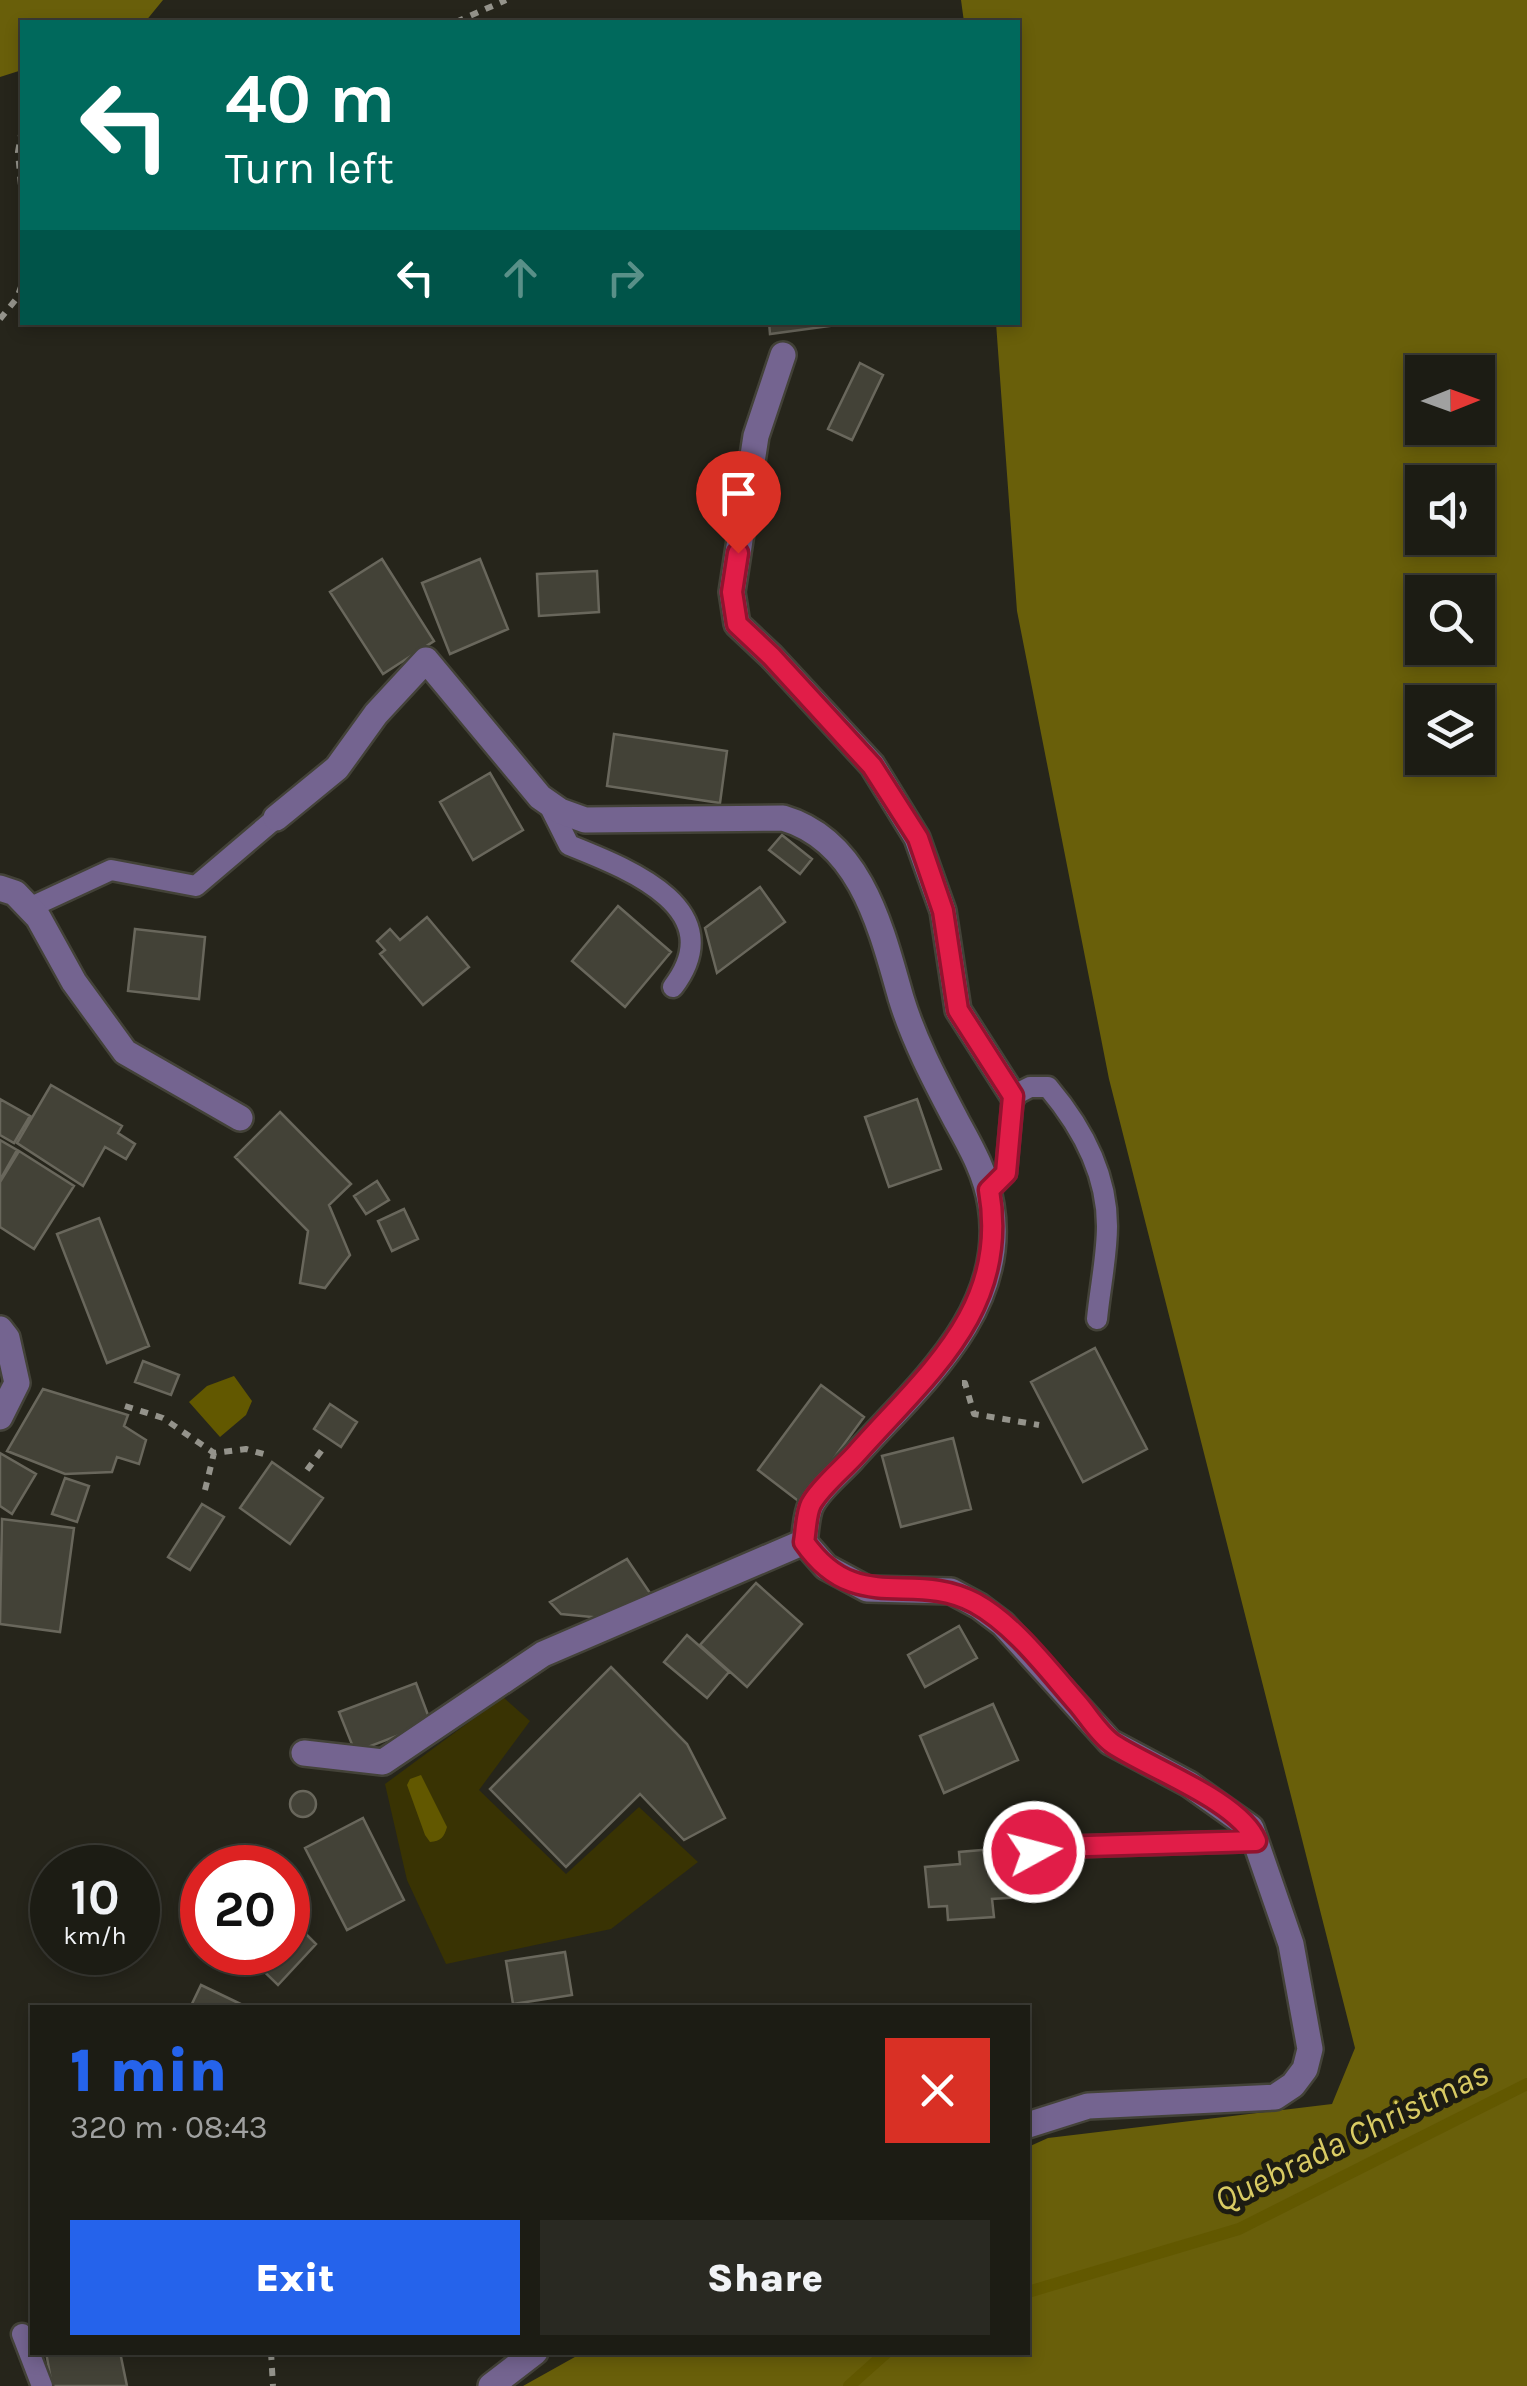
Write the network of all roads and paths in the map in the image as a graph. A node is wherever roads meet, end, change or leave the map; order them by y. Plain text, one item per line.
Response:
1 (506, 0) edge
2 (461, 20) edge
3 (20, 140) edge
4 (20, 174) edge
5 (20, 290) edge
6 (0, 319) edge
7 (782, 355) dead end
8 (548, 803) junction
9 (276, 818) joint
10 (0, 888) edge
11 (29, 908) junction
12 (673, 987) dead end
13 (1013, 1096) junction
14 (240, 1118) dead end
15 (989, 1190) junction
16 (1097, 1318) dead end
17 (0, 1329) edge
18 (916, 1387) junction
19 (125, 1406) dead end
20 (0, 1417) edge
21 (1038, 1425) dead end
22 (322, 1450) dead end
23 (214, 1453) junction
24 (267, 1455) dead end
25 (307, 1470) dead end
26 (205, 1490) dead end
27 (804, 1542) junction
28 (304, 1753) dead end
29 (1256, 1841) junction
30 (1028, 1873) dead end
31 (1030, 2124) edge
32 (22, 2334) dead end
33 (30, 2355) edge
34 (30, 2355) edge
35 (271, 2355) edge
36 (531, 2355) edge
37 (42, 2386) edge
38 (274, 2386) edge
39 (491, 2386) edge

1 - 2 path
3 - 4 path
5 - 6 path
7 - 13 street
8 - 9 street
8 - 12 lane
8 - 15 street
9 - 11 lane
10 - 11 street
11 - 14 street
13 - 15 lane
13 - 16 lane
15 - 18 street
17 - 20 street
18 - 21 path
18 - 27 street
19 - 23 path
22 - 25 path
23 - 24 path
23 - 26 path
27 - 28 street
27 - 29 street
29 - 30 lane
29 - 31 street
32 - 34 lane
33 - 37 lane
35 - 38 path
36 - 39 street

